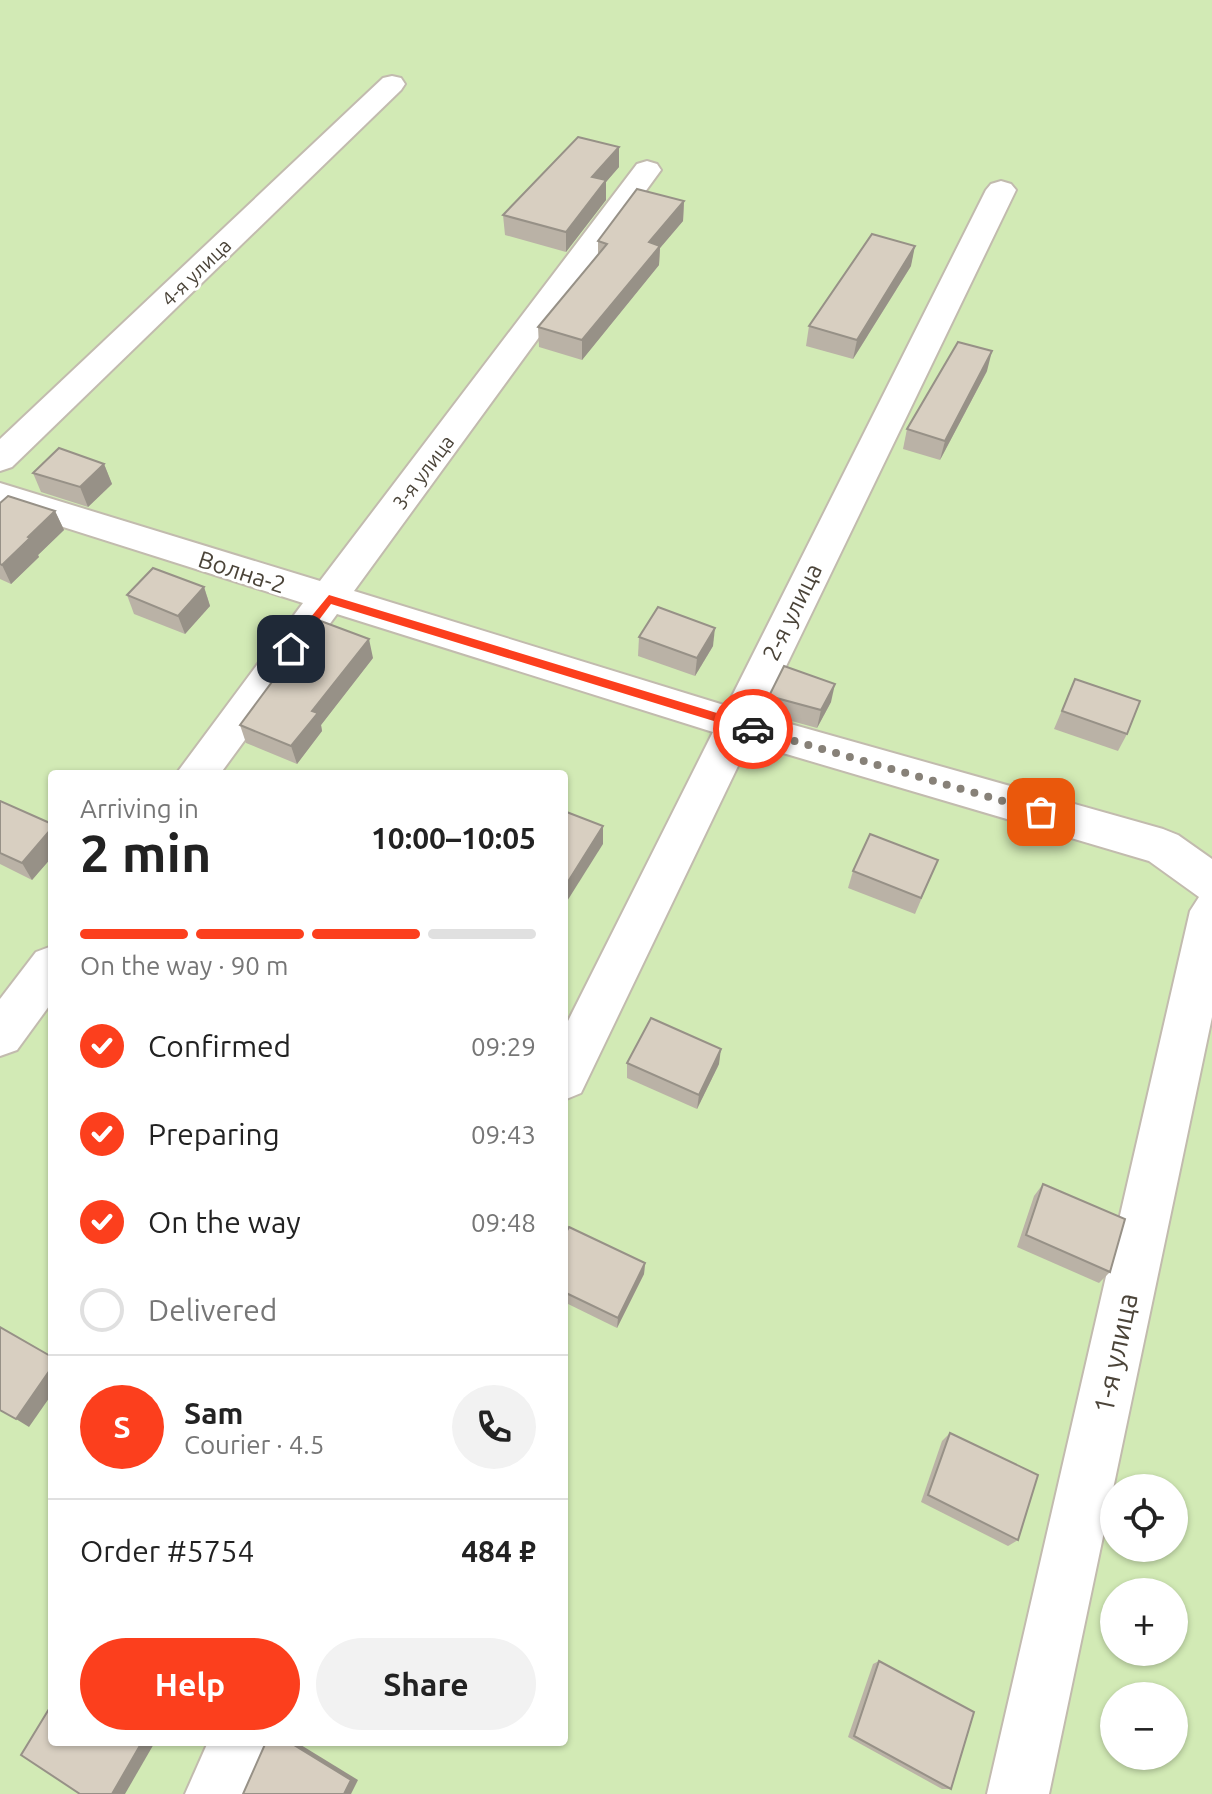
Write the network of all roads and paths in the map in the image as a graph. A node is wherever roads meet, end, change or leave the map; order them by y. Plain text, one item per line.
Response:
1 (392, 84) dead end
2 (647, 170) dead end
3 (1001, 190) dead end
4 (0, 459) edge
5 (0, 495) edge
6 (329, 599) junction
7 (736, 724) junction
8 (200, 770) edge
9 (1212, 883) edge
10 (1212, 911) edge
11 (48, 971) edge
12 (0, 1035) edge
13 (568, 1070) edge
14 (239, 1746) edge
15 (216, 1794) edge
16 (1018, 1794) edge

1 - 4 street, 4-я улица
2 - 6 street, 3-я улица
3 - 7 street, 2-я улица
5 - 6 street, Волна-2
6 - 7 street, Волна-2
6 - 8 street, 3-я улица
7 - 9 street, Волна-2
7 - 13 street, 2-я улица
10 - 16 street, 1-я улица
11 - 12 street
14 - 15 street

